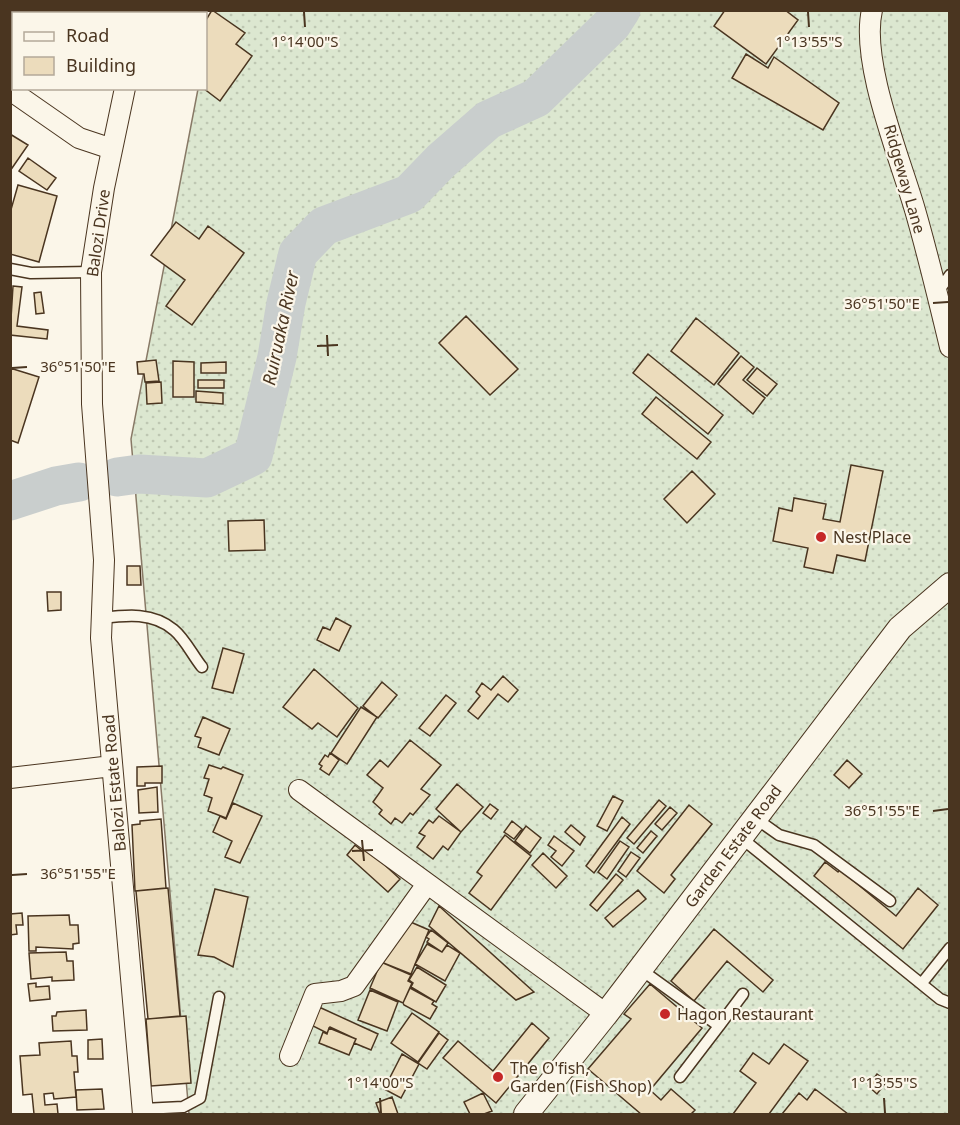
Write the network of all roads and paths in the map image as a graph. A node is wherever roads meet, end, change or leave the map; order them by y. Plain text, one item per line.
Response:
1 (872, 10) edge
2 (10, 90) edge
3 (125, 90) edge
4 (112, 149) junction
5 (10, 269) edge
6 (91, 272) junction
7 (950, 275) edge
8 (937, 293) junction
9 (950, 347) edge
10 (104, 560) joint
11 (950, 585) edge
12 (102, 618) junction
13 (202, 668) dead end
14 (112, 766) junction
15 (10, 778) edge
16 (299, 790) dead end
17 (754, 818) junction
18 (740, 837) junction
19 (427, 884) junction
20 (890, 901) dead end
21 (950, 948) edge
22 (640, 969) junction
23 (922, 983) junction
24 (743, 994) dead end
25 (219, 998) dead end
26 (950, 1003) edge
27 (606, 1014) junction
28 (718, 1026) junction
29 (290, 1056) dead end
30 (680, 1077) dead end
31 (143, 1112) edge
32 (526, 1114) edge

1 - 8 street, Ridgeway Lane
2 - 4 street
3 - 4 street, Balozi Drive
4 - 6 street, Balozi Drive
5 - 6 lane
6 - 10 street, Balozi Drive
7 - 8 lane
8 - 9 street, Ridgeway Lane
10 - 12 street, Balozi Estate Road
11 - 17 street, Garden Estate Road
12 - 13 lane
12 - 14 street, Balozi Estate Road
14 - 15 street
14 - 31 street, Balozi Estate Road
16 - 19 street
17 - 18 street, Garden Estate Road
17 - 20 lane
18 - 22 street, Garden Estate Road
18 - 23 lane
19 - 27 street
19 - 29 street
21 - 23 lane
22 - 27 street, Garden Estate Road
22 - 28 lane
23 - 26 lane
24 - 28 lane
25 - 31 lane
27 - 32 street, Garden Estate Road
28 - 30 lane

